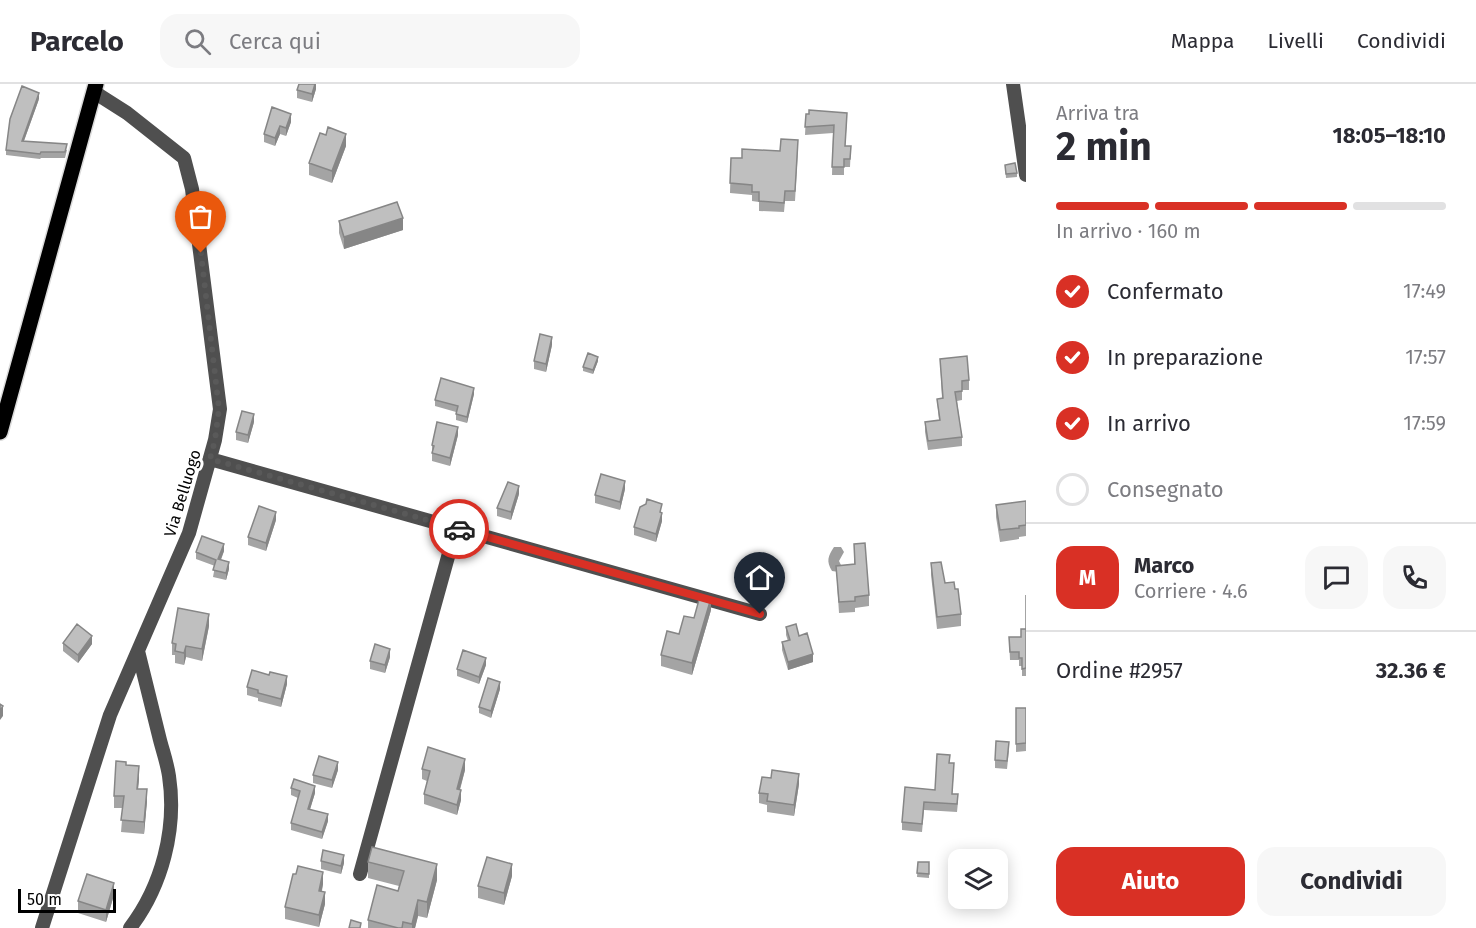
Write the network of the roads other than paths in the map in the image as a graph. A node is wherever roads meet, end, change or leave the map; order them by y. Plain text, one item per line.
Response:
1 (1013, 84) edge
2 (95, 88) edge
3 (1026, 175) edge
4 (0, 432) edge
5 (210, 459) junction
6 (456, 528) junction
7 (760, 614) dead end
8 (138, 651) junction
9 (360, 874) dead end
10 (42, 928) edge
11 (130, 928) edge

1 - 3 street
2 - 4 main road
2 - 5 street, Via Belluogo
5 - 6 street
5 - 8 street, Via Belluogo
6 - 7 street
6 - 9 street
8 - 10 street, Via Belluogo
8 - 11 street

